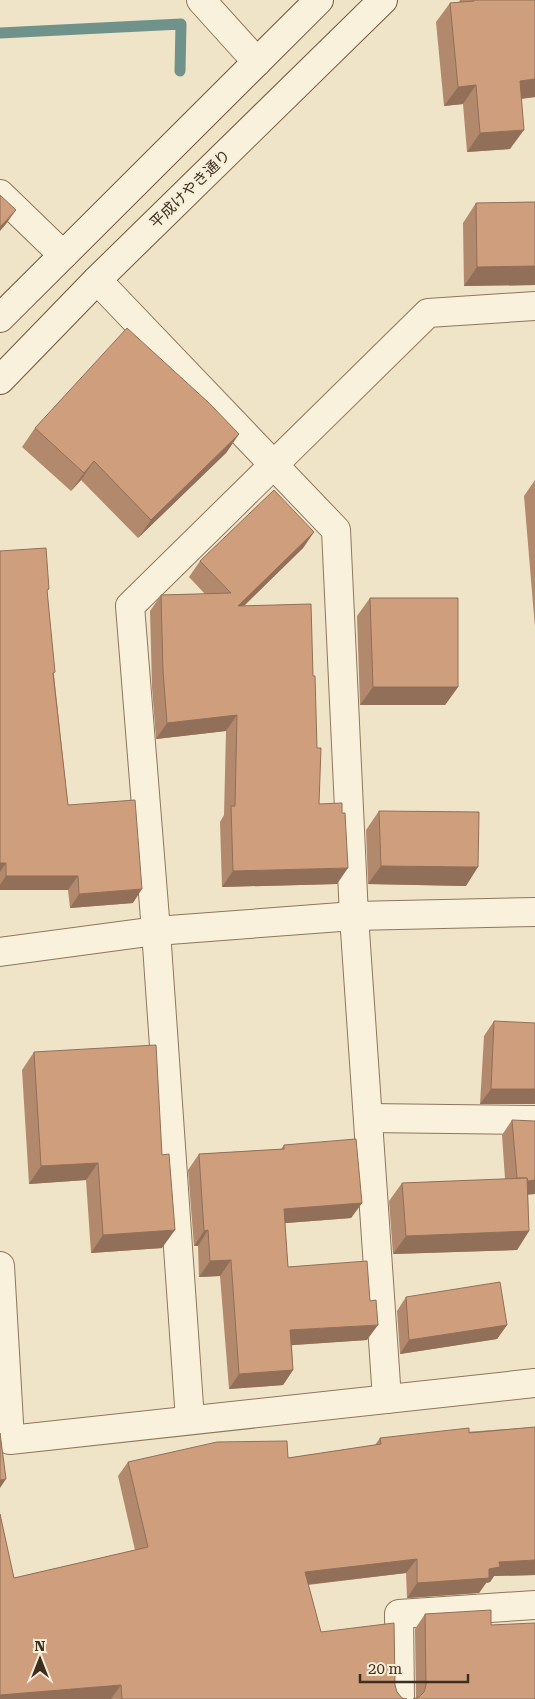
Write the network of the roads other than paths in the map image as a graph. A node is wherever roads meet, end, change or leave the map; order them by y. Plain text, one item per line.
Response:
1 (201, 0) edge
2 (319, 0) edge
3 (383, 0) edge
4 (257, 62) junction
5 (0, 194) edge
6 (63, 255) junction
7 (97, 280) junction
8 (535, 306) edge
9 (0, 318) edge
10 (0, 380) edge
11 (274, 464) junction
12 (535, 912) edge
13 (354, 916) junction
14 (156, 931) junction
15 (0, 952) edge
16 (368, 1118) junction
17 (535, 1120) edge
18 (0, 1266) edge
19 (535, 1383) edge
20 (387, 1399) junction
21 (190, 1420) junction
22 (535, 1605) edge
23 (400, 1699) edge

1 - 4 street
2 - 4 street
3 - 7 street, 平成けやき通り
4 - 6 street
5 - 6 street
6 - 9 street
7 - 10 street, 平成けやき通り
7 - 11 street
8 - 11 street
11 - 13 street
11 - 14 street
12 - 13 street
13 - 14 street
13 - 16 street
14 - 15 street
14 - 21 street
16 - 17 street
16 - 20 street
18 - 21 street
19 - 20 street
20 - 21 street
22 - 23 street

